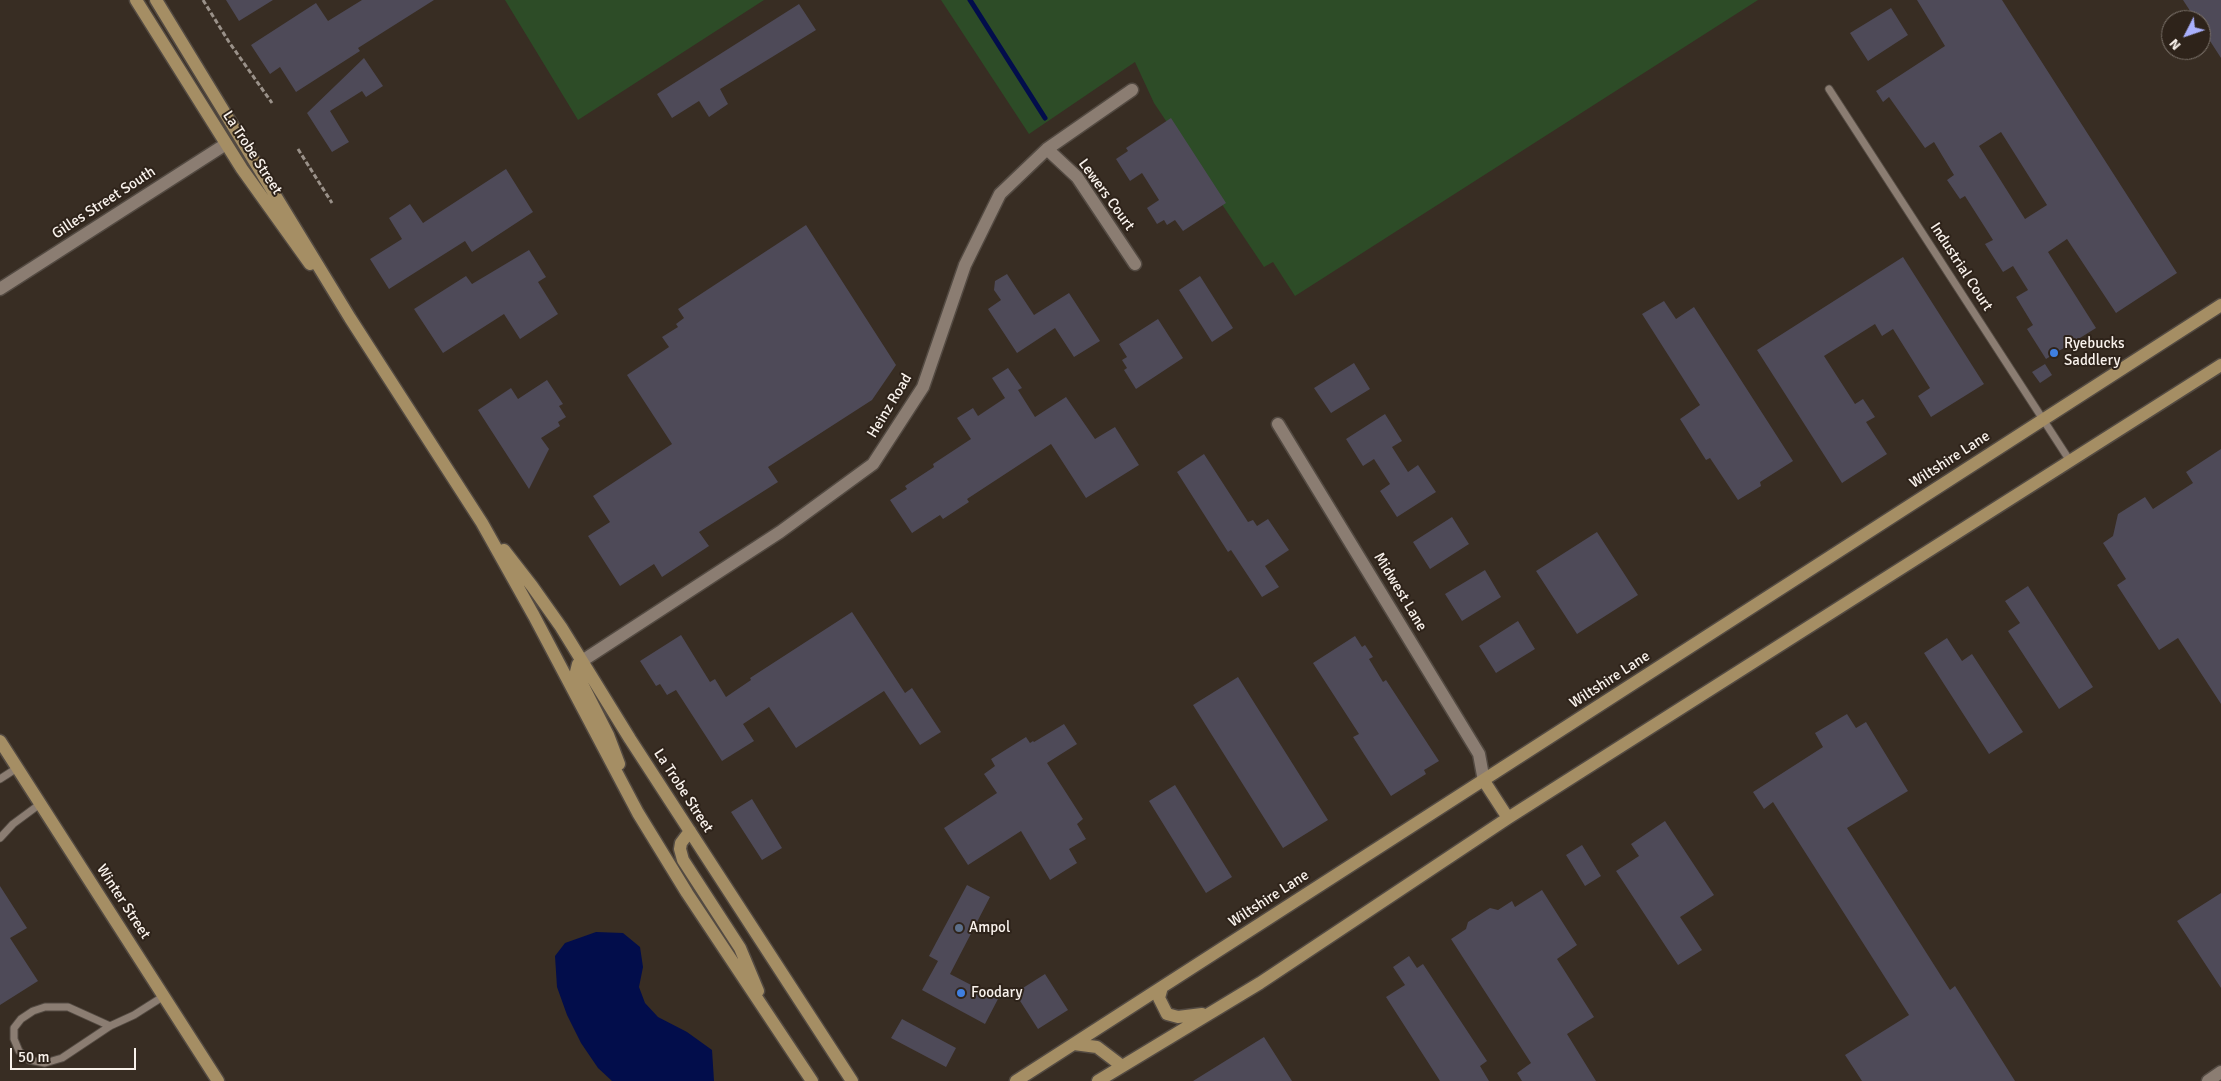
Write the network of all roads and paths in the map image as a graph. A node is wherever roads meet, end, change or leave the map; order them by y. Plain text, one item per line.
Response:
1 (136, 0) edge
2 (156, 0) edge
3 (203, 0) edge
4 (1829, 89) dead end
5 (1132, 90) dead end
6 (272, 103) dead end
7 (240, 134) junction
8 (226, 144) junction
9 (298, 149) dead end
10 (1047, 149) junction
11 (332, 203) dead end
12 (1135, 264) dead end
13 (0, 289) edge
14 (2221, 305) edge
15 (350, 318) junction
16 (2221, 364) edge
17 (2044, 420) junction
18 (1278, 424) dead end
19 (2070, 461) junction
20 (482, 523) junction
21 (582, 661) junction
22 (0, 740) edge
23 (17, 768) junction
24 (0, 779) edge
25 (1484, 781) junction
26 (624, 788) junction
27 (40, 804) junction
28 (1508, 818) junction
29 (690, 831) junction
30 (0, 838) edge
31 (748, 922) junction
32 (733, 936) junction
33 (1162, 987) junction
34 (164, 996) junction
35 (766, 1012) junction
36 (1212, 1012) junction
37 (110, 1026) junction
38 (1074, 1044) junction
39 (1122, 1066) junction
40 (2221, 1072) edge
41 (218, 1081) edge
42 (812, 1081) edge
43 (852, 1081) edge
44 (1016, 1081) edge
45 (1098, 1081) edge
46 (2208, 1081) edge

1 - 8 main road, La Trobe Street
2 - 7 main road, La Trobe Street
3 - 6 path
4 - 17 lane, Industrial Court
5 - 10 street, Heinz Road
7 - 8 main road
7 - 15 main road, La Trobe Street
8 - 13 street, Gilles Street South
8 - 15 main road, La Trobe Street
9 - 11 path
10 - 12 street, Lewers Court
10 - 21 street, Heinz Road
14 - 17 main road, Wiltshire Lane
15 - 20 main road, La Trobe Street
16 - 19 main road
17 - 19 lane, Industrial Court
17 - 25 main road, Wiltshire Lane
18 - 25 street, Midwest Lane
19 - 28 main road
20 - 21 main road, La Trobe Street
20 - 26 main road, La Trobe Street
21 - 26 main road
21 - 29 main road, La Trobe Street
22 - 23 main road, Winter Street
23 - 24 lane
23 - 27 main road, Winter Street
25 - 28 main road
25 - 33 main road, Wiltshire Lane
26 - 35 main road, La Trobe Street
27 - 30 lane
27 - 34 main road, Winter Street
28 - 36 main road
29 - 31 main road, La Trobe Street
29 - 32 main road
31 - 32 main road
31 - 43 main road, La Trobe Street
32 - 35 main road
33 - 36 main road
33 - 38 main road, Wiltshire Lane
34 - 37 lane
34 - 41 main road, Winter Street
35 - 42 main road, La Trobe Street
36 - 39 main road
37 - 37 lane
38 - 39 main road
38 - 44 main road, Wiltshire Lane
39 - 45 main road
40 - 46 street

